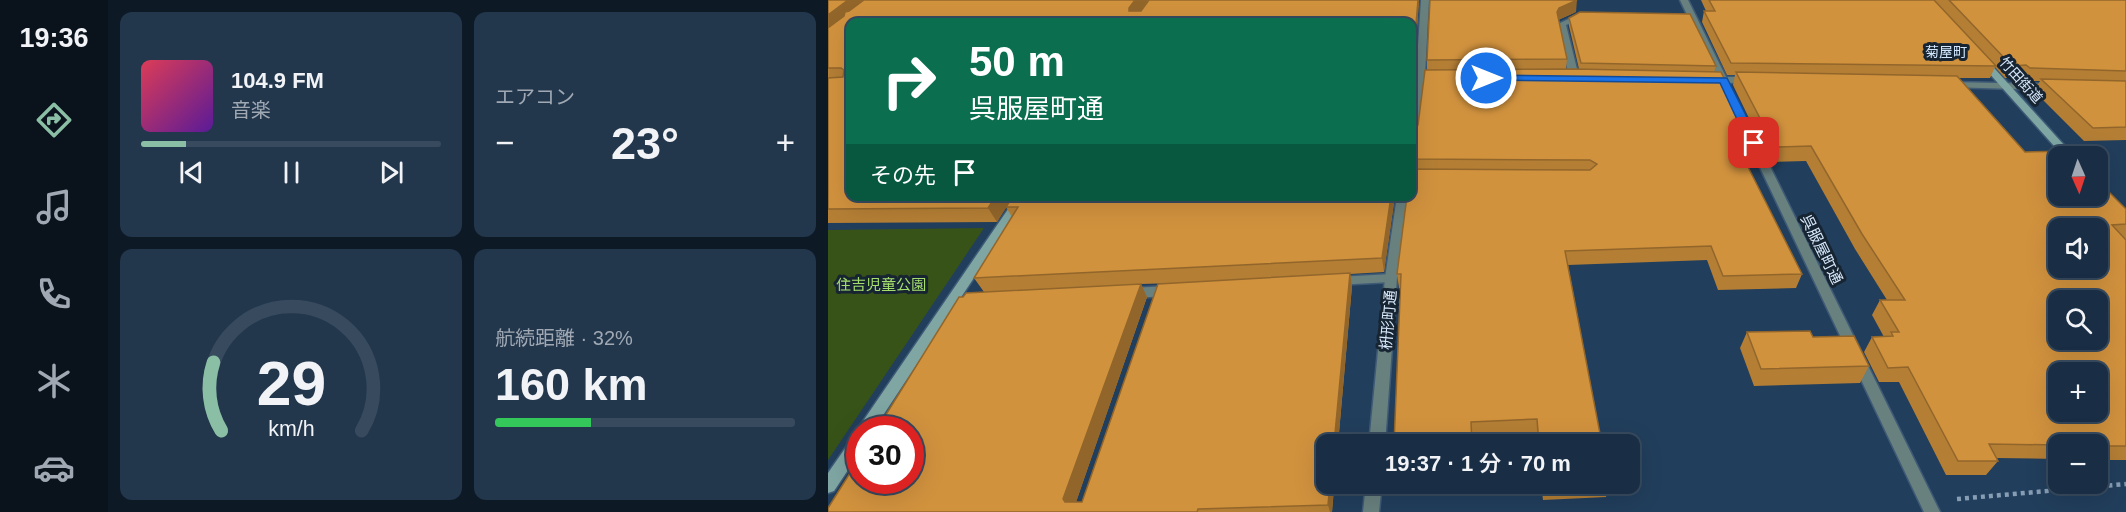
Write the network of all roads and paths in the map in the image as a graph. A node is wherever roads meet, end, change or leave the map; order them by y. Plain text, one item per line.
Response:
1 (1425, 0) edge
2 (1684, 0) edge
3 (1590, 16) edge
4 (1975, 52) edge
5 (1562, 77) edge
6 (1574, 77) junction
7 (1586, 77) edge
8 (1416, 78) edge
9 (1455, 78) edge
10 (1700, 79) edge
11 (1759, 81) edge
12 (1726, 85) junction
13 (1936, 85) edge
14 (2007, 87) junction
15 (2067, 87) edge
16 (1744, 123) edge
17 (2060, 146) edge
18 (1020, 201) edge
19 (1402, 201) edge
20 (1391, 278) junction
21 (1321, 282) edge
22 (1180, 290) edge
23 (1112, 294) edge
24 (875, 416) edge
25 (1378, 434) edge
26 (846, 460) edge
27 (2126, 484) edge
28 (828, 486) edge
29 (1373, 494) edge
30 (1957, 499) dead end
31 (1371, 512) edge
32 (1932, 512) edge

1 - 8 street
2 - 12 street
3 - 6 street
4 - 14 street, 竹田街道
5 - 6 street
6 - 7 street
8 - 9 street
10 - 12 street
11 - 12 street
13 - 14 street
14 - 15 street
14 - 17 street, 竹田街道
16 - 32 street, 呉服屋町通
18 - 24 street
19 - 20 street, 枡形町通
20 - 21 street
20 - 25 street, 枡形町通
22 - 23 street
26 - 28 street
27 - 30 path
29 - 31 street

